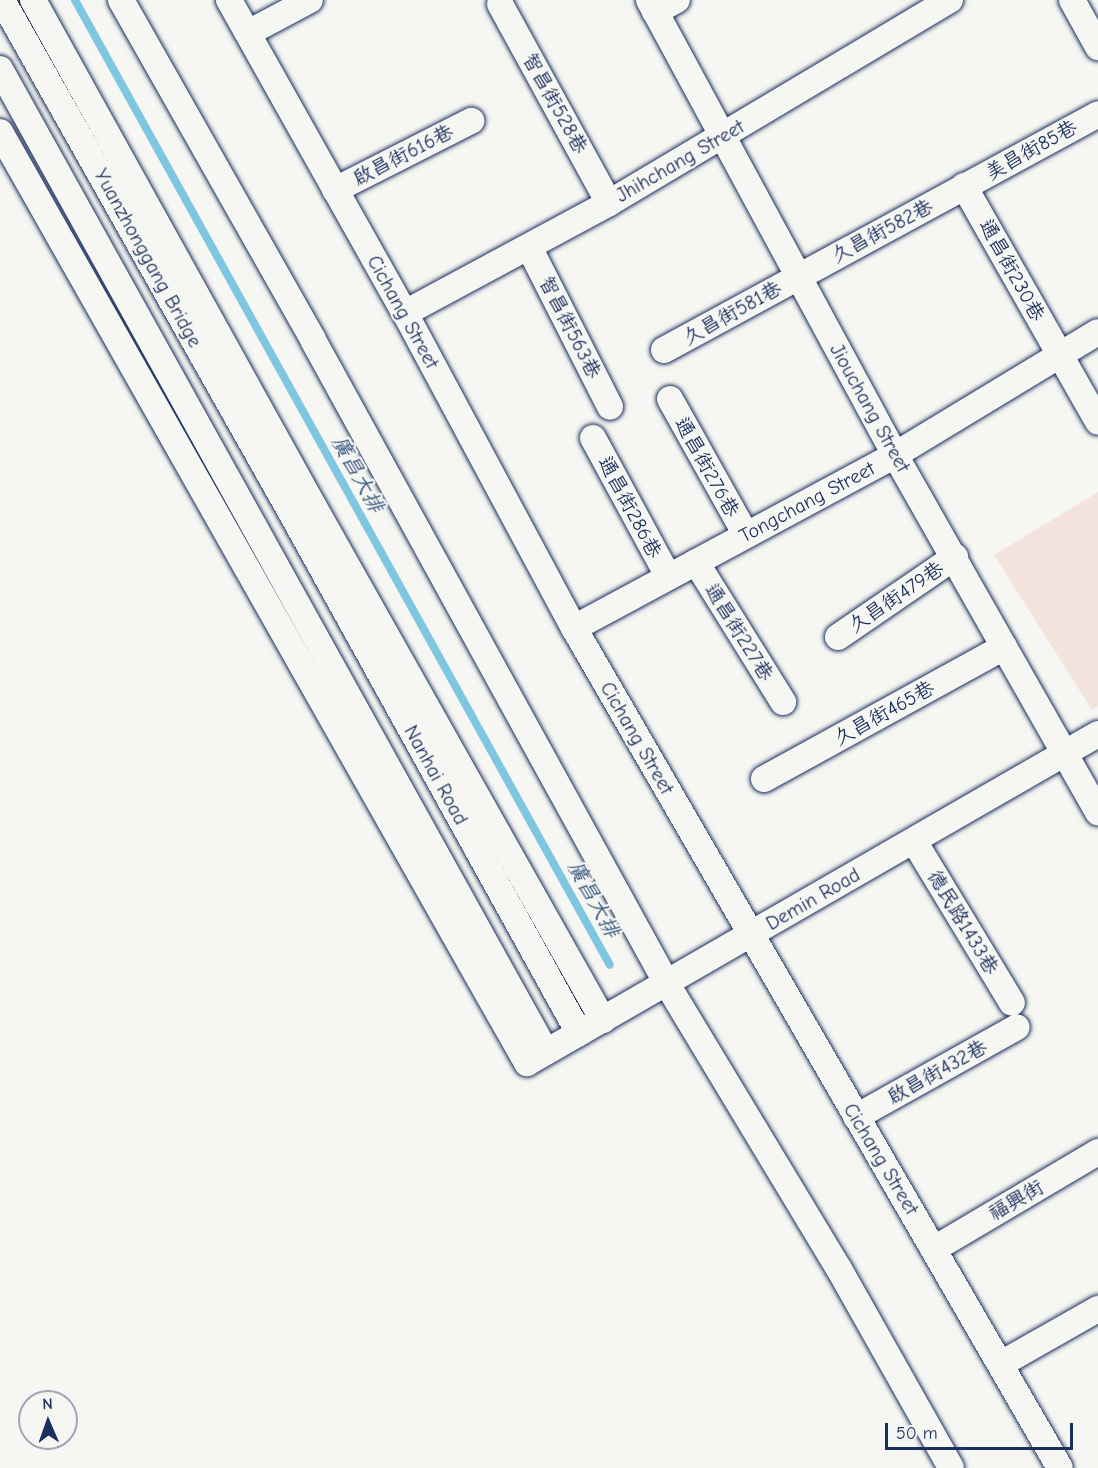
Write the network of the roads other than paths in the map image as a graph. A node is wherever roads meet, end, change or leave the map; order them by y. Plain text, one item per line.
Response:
1 (2, 0) edge
2 (33, 0) edge
3 (121, 0) edge
4 (229, 0) edge
5 (310, 0) edge
6 (950, 0) edge
7 (1072, 0) edge
8 (500, 4) dead end
9 (660, 4) edge
10 (248, 33) junction
11 (1098, 47) edge
12 (0, 69) edge
13 (1098, 114) edge
14 (471, 121) dead end
15 (0, 132) edge
16 (722, 136) junction
17 (964, 186) junction
18 (335, 190) junction
19 (609, 203) junction
20 (529, 247) junction
21 (799, 276) junction
22 (405, 313) junction
23 (1098, 332) edge
24 (664, 350) dead end
25 (1060, 355) junction
26 (670, 399) dead end
27 (610, 407) dead end
28 (1098, 422) edge
29 (592, 438) dead end
30 (895, 455) junction
31 (304, 511) junction
32 (746, 535) junction
33 (259, 536) joint
34 (955, 557) junction
35 (696, 562) junction
36 (668, 576) junction
37 (574, 628) junction
38 (838, 637) dead end
39 (1004, 647) junction
40 (783, 702) dead end
41 (1098, 734) edge
42 (1066, 753) junction
43 (764, 779) dead end
44 (1098, 812) edge
45 (914, 841) junction
46 (750, 935) junction
47 (667, 984) junction
48 (1015, 1015) joint
49 (603, 1020) junction
50 (579, 1034) junction
51 (536, 1057) junction
52 (856, 1118) junction
53 (1098, 1152) edge
54 (934, 1249) junction
55 (1098, 1309) edge
56 (1001, 1364) junction
57 (951, 1468) edge
58 (1060, 1468) edge

1 - 31 street, Yuanzhonggang Bridge
2 - 31 street, Yuanzhonggang Bridge
3 - 47 street
4 - 10 street, Cichang Street
5 - 10 street
6 - 16 street, Jhihchang Street
7 - 11 street
8 - 19 street, 智昌街528巷
9 - 16 street, Jiouchang Street
10 - 18 street, Cichang Street
12 - 33 street, Yuanzhonggang Bridge
13 - 17 street, 美昌街85巷
14 - 18 street, 啟昌街616巷
15 - 51 street
16 - 19 street, Jhihchang Street
16 - 21 street, Jiouchang Street
17 - 21 street, 久昌街582巷
17 - 25 street, 通昌街230巷
18 - 22 street, Cichang Street
19 - 20 street, Jhihchang Street
20 - 22 street, Jhihchang Street
20 - 27 street, 智昌街563巷
21 - 24 street, 久昌街581巷
21 - 30 street, Jiouchang Street
22 - 37 street, Cichang Street
23 - 25 street, Tongchang Street
25 - 28 street, 通昌街230巷
25 - 30 street, Tongchang Street
26 - 32 street, 通昌街276巷
29 - 36 street, 通昌街286巷
30 - 32 street, Tongchang Street
30 - 34 street, Jiouchang Street
31 - 49 street, Nanhai Road
31 - 50 street, Nanhai Road
32 - 35 street, Tongchang Street
33 - 51 street, Nanhai Road
34 - 38 street, 久昌街479巷
34 - 39 street, Jiouchang Street
35 - 36 street, Tongchang Street
35 - 40 street, 通昌街227巷
36 - 37 street, Tongchang Street
37 - 46 street, Cichang Street
39 - 42 street, Jiouchang Street
39 - 43 street, 久昌街465巷
41 - 42 street, Demin Road
42 - 44 street, Jiouchang Street
42 - 45 street, Demin Road
45 - 46 street, Demin Road
45 - 48 street, 德民路1433巷
46 - 47 street, Demin Road
46 - 52 street, Cichang Street
47 - 49 street, Demin Road
47 - 57 street
48 - 52 street, 啟昌街432巷
49 - 50 street, Demin Road
50 - 51 street, Demin Road
52 - 54 street, Cichang Street
53 - 54 street, 福興街
54 - 56 street, Cichang Street
55 - 56 street
56 - 58 street, Cichang Street

